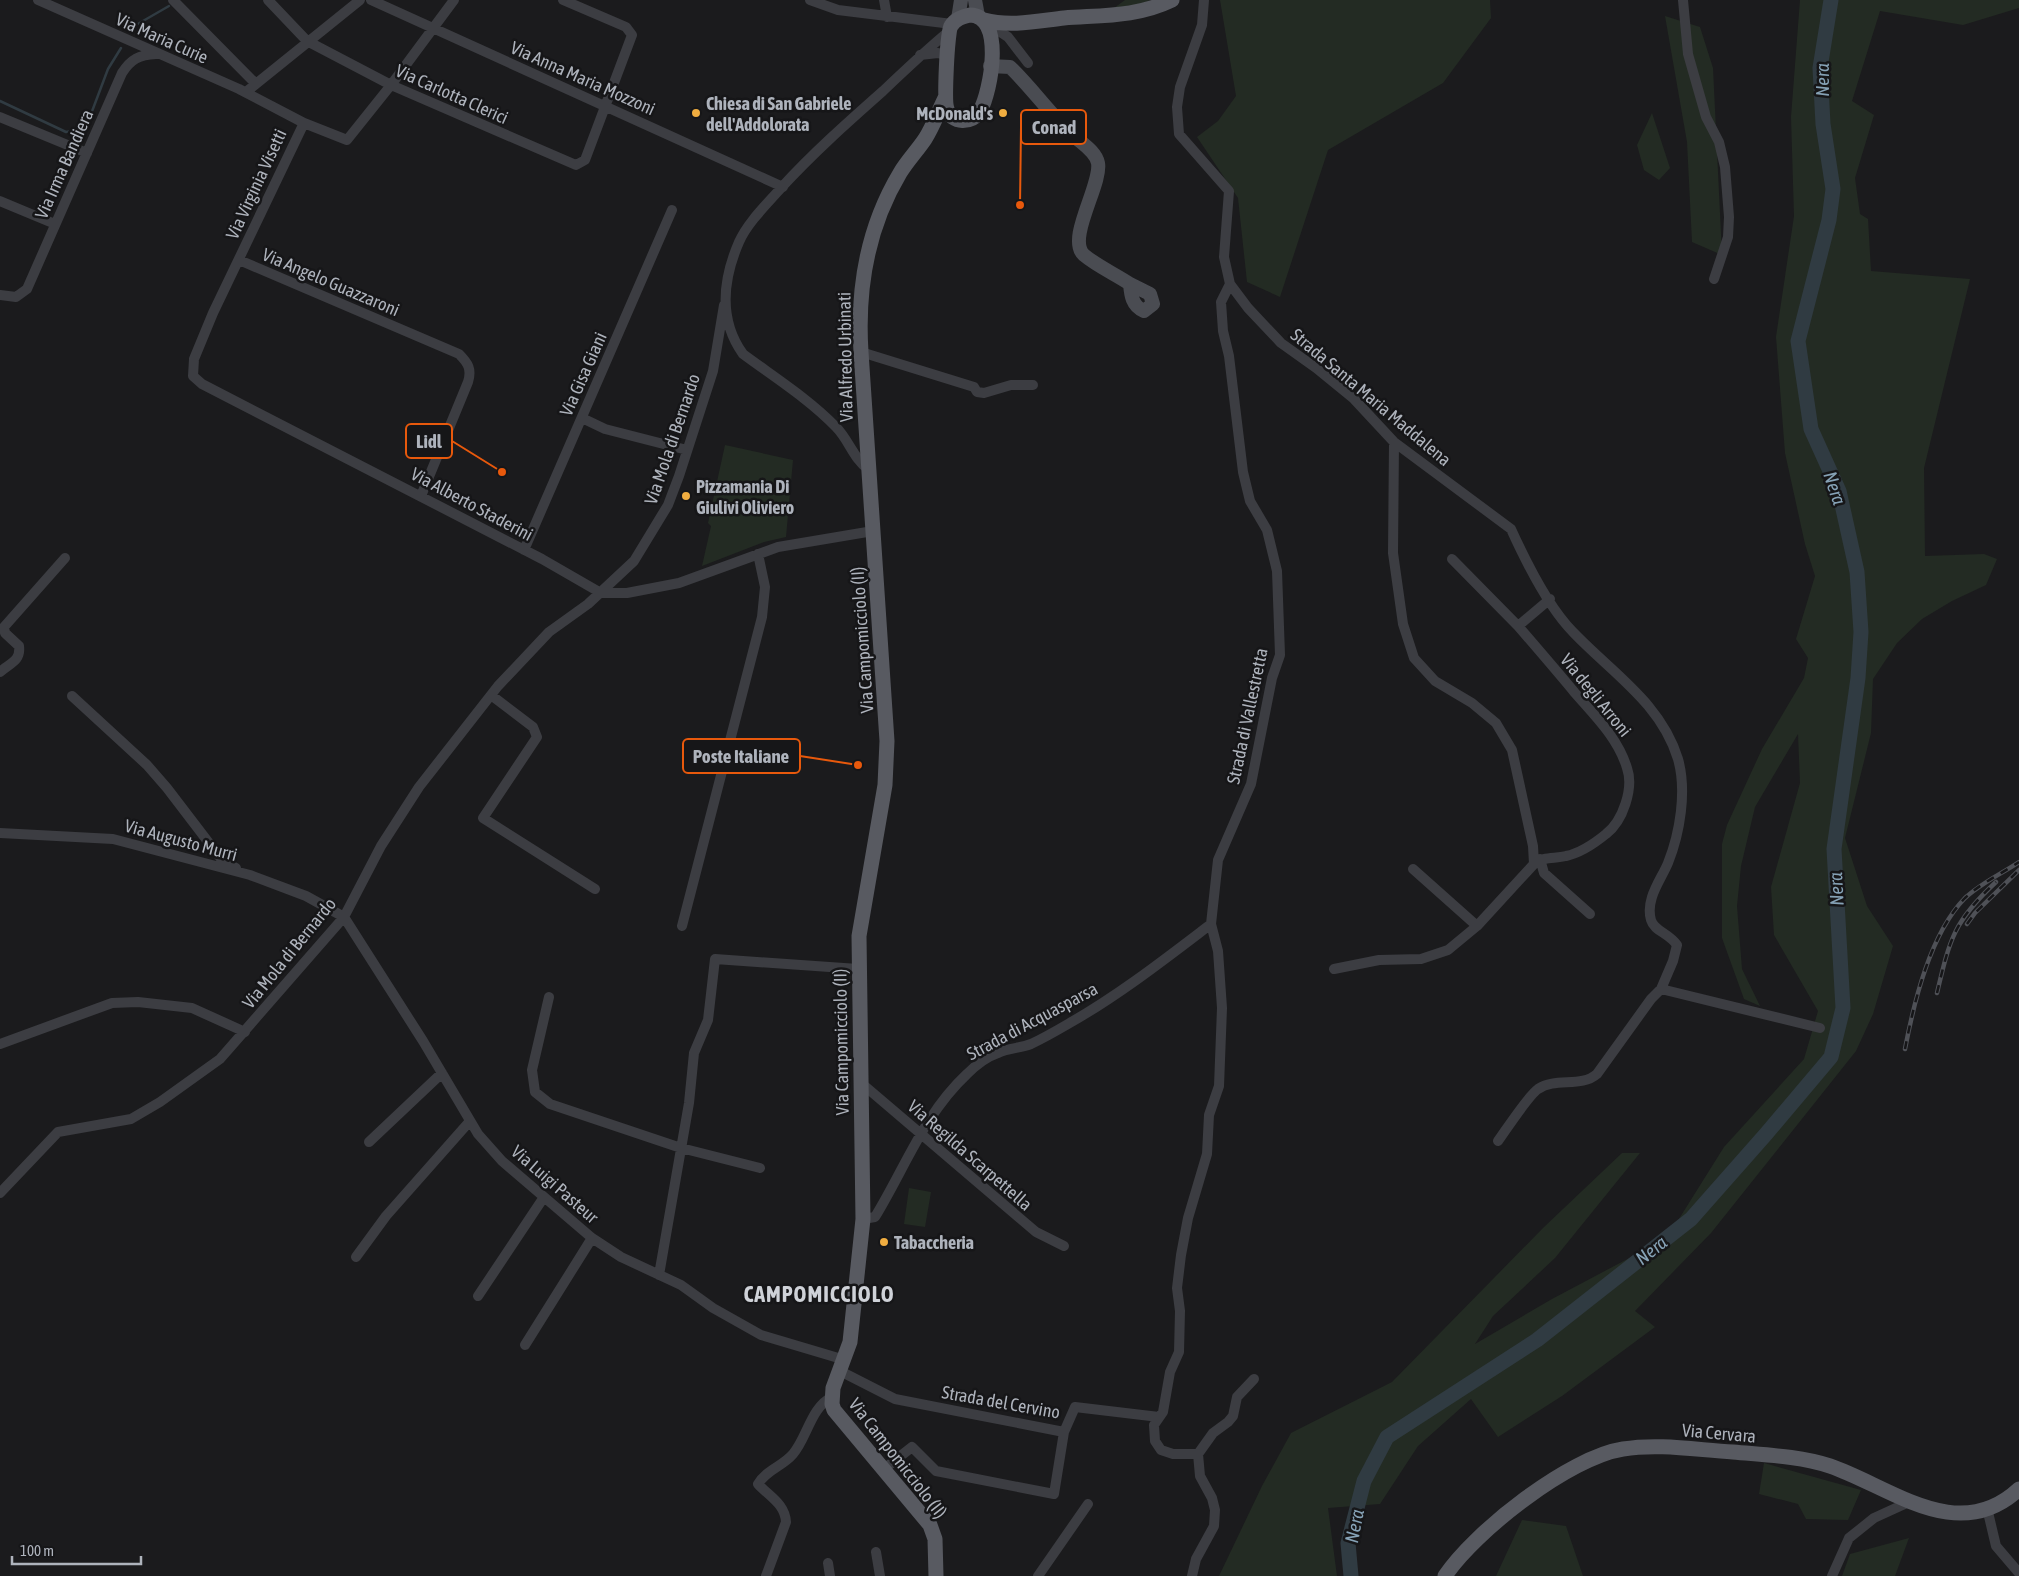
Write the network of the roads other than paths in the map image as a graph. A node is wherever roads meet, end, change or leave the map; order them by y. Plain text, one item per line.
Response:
1 (38, 0) edge
2 (173, 0) edge
3 (268, 0) edge
4 (360, 0) edge
5 (370, 0) edge
6 (454, 0) edge
7 (564, 0) edge
8 (810, 0) edge
9 (884, 0) edge
10 (961, 0) edge
11 (975, 0) edge
12 (1172, 0) edge
13 (1204, 0) edge
14 (1683, 0) edge
15 (886, 16) junction
16 (981, 18) junction
17 (952, 25) junction
18 (434, 29) junction
19 (1000, 31) junction
20 (308, 41) junction
21 (156, 54) junction
22 (919, 56) junction
23 (948, 56) junction
24 (1028, 63) dead end
25 (990, 66) junction
26 (256, 84) junction
27 (391, 86) junction
28 (246, 92) junction
29 (944, 98) junction
30 (605, 106) junction
31 (0, 117) edge
32 (963, 121) junction
33 (304, 123) junction
34 (925, 138) junction
35 (87, 153) junction
36 (782, 187) junction
37 (0, 201) edge
38 (672, 210) dead end
39 (55, 224) junction
40 (239, 260) junction
41 (1714, 280) dead end
42 (1130, 284) dead end
43 (1230, 284) junction
44 (0, 290) edge
45 (5, 295) edge
46 (724, 305) junction
47 (861, 352) junction
48 (194, 376) joint
49 (1033, 386) dead end
50 (582, 418) junction
51 (1394, 442) junction
52 (687, 450) junction
53 (868, 470) junction
54 (421, 496) junction
55 (873, 532) junction
56 (524, 550) junction
57 (758, 554) junction
58 (65, 558) dead end
59 (1452, 559) dead end
60 (602, 593) junction
61 (1550, 599) junction
62 (1518, 626) junction
63 (0, 672) edge
64 (491, 695) junction
65 (72, 696) dead end
66 (0, 832) edge
67 (1537, 862) junction
68 (1413, 869) dead end
69 (250, 875) junction
70 (595, 889) dead end
71 (1590, 914) dead end
72 (344, 917) junction
73 (1211, 924) junction
74 (682, 926) dead end
75 (1477, 926) junction
76 (858, 969) junction
77 (1334, 969) dead end
78 (1661, 989) junction
79 (549, 997) dead end
80 (1820, 1028) dead end
81 (245, 1032) junction
82 (0, 1044) edge
83 (442, 1072) junction
84 (860, 1082) junction
85 (470, 1121) junction
86 (920, 1133) junction
87 (1498, 1141) dead end
88 (369, 1142) dead end
89 (681, 1148) junction
90 (760, 1168) dead end
91 (0, 1193) edge
92 (544, 1197) junction
93 (863, 1218) junction
94 (592, 1238) junction
95 (1064, 1246) dead end
96 (356, 1257) dead end
97 (659, 1275) junction
98 (478, 1296) dead end
99 (525, 1345) dead end
100 (842, 1366) junction
101 (1254, 1379) dead end
102 (832, 1397) junction
103 (1159, 1417) junction
104 (1064, 1432) junction
105 (1198, 1454) junction
106 (884, 1470) junction
107 (2019, 1489) edge
108 (1909, 1502) junction
109 (1088, 1504) dead end
110 (1986, 1508) junction
111 (876, 1552) dead end
112 (828, 1563) dead end
113 (2019, 1573) edge
114 (766, 1576) edge
115 (830, 1576) edge
116 (880, 1576) edge
117 (936, 1576) edge
118 (1038, 1576) edge
119 (1192, 1576) edge
120 (1445, 1576) edge
121 (1832, 1576) edge

1 - 21 street, Via Maria Curie
2 - 26 street
3 - 20 street, Via Carlotta Clerici
4 - 20 street
5 - 18 street, Via Anna Maria Mozzoni
6 - 18 street, Via Virginia Visetti
7 - 30 street
8 - 15 street
9 - 15 street
10 - 17 main road
11 - 16 main road
12 - 19 main road
13 - 43 street, Strada Santa Maria Maddalena
14 - 41 street
15 - 17 street
16 - 17 main road
16 - 19 main road
16 - 19 main road
17 - 22 street, Via Mola di Bernardo
17 - 23 main road
18 - 27 street, Via Virginia Visetti
18 - 30 street, Via Anna Maria Mozzoni
19 - 24 street
19 - 25 main road
20 - 26 street
20 - 27 street, Via Carlotta Clerici
21 - 28 street, Via Maria Curie
21 - 35 street, Via Irma Bandiera
22 - 23 street
22 - 36 street, Via Mola di Bernardo
23 - 29 main road
25 - 32 main road
25 - 42 main road
26 - 28 street
27 - 30 street, Via Carlotta Clerici
27 - 33 street, Via Virginia Visetti
28 - 33 street, Via Virginia Visetti
29 - 32 main road
29 - 34 main road, Via Alfredo Urbinati
30 - 36 street, Via Anna Maria Mozzoni
31 - 35 street
32 - 34 main road
33 - 40 street, Via Virginia Visetti
34 - 47 main road, Via Alfredo Urbinati
35 - 39 street, Via Irma Bandiera
36 - 46 street, Via Mola di Bernardo
37 - 39 street
38 - 50 street, Via Gisa Giani
39 - 45 street, Via Irma Bandiera
40 - 48 street, Via Angelo Guazzaroni
40 - 54 street, Via Angelo Guazzaroni
43 - 51 street, Strada Santa Maria Maddalena
43 - 73 street, Strada di Vallestretta
44 - 45 street, Via Irma Bandiera
46 - 52 street, Via Mola di Bernardo
46 - 53 street
47 - 49 street
47 - 53 main road, Via Alfredo Urbinati
48 - 54 street, Via Alberto Staderini
50 - 52 street
50 - 56 street, Via Gisa Giani
51 - 61 street, Strada Santa Maria Maddalena
51 - 67 street
52 - 60 street, Via Mola di Bernardo
53 - 55 main road, Via Campomicciolo (II)
54 - 56 street, Via Alberto Staderini
55 - 57 street
55 - 76 main road, Via Campomicciolo (II)
56 - 60 street, Via Alberto Staderini
57 - 60 street
57 - 74 street
58 - 63 street
59 - 62 street, Via degli Arroni
60 - 64 street, Via Mola di Bernardo
61 - 62 street
61 - 78 street, Strada Santa Maria Maddalena
62 - 67 street, Via degli Arroni
64 - 70 street
64 - 72 street, Via Mola di Bernardo
65 - 69 street
66 - 69 street, Via Augusto Murri
67 - 71 street
67 - 75 street
68 - 75 street
69 - 72 street, Via Augusto Murri
72 - 81 street, Via Mola di Bernardo
72 - 83 street, Via Luigi Pasteur
73 - 86 street, Strada di Acquasparsa
73 - 103 street, Strada di Vallestretta
75 - 77 street
76 - 84 main road, Via Campomicciolo (II)
76 - 89 street
78 - 80 street
78 - 87 street, Strada Santa Maria Maddalena
79 - 89 street
81 - 82 street
81 - 91 street, Via Mola di Bernardo
83 - 85 street, Via Luigi Pasteur
83 - 88 street
84 - 86 street, Via Regilda Scarpettella
84 - 93 main road, Via Campomicciolo (II)
85 - 92 street, Via Luigi Pasteur
85 - 96 street
86 - 93 street, Strada di Acquasparsa
86 - 95 street, Via Regilda Scarpettella
89 - 90 street
89 - 97 street
92 - 94 street, Via Luigi Pasteur
92 - 98 street
93 - 100 main road, Via Campomicciolo (II)
94 - 97 street, Via Luigi Pasteur
94 - 99 street
97 - 100 street, Via Luigi Pasteur
100 - 102 main road, Via Campomicciolo (II)
100 - 104 street, Strada del Cervino
101 - 105 street
102 - 106 main road, Via Campomicciolo (II)
102 - 114 street
103 - 104 street, Strada del Cervino
103 - 105 street
104 - 106 street
105 - 119 street
106 - 117 main road, Via Campomicciolo (II)
107 - 110 main road, Via Cervara
108 - 110 main road, Via Cervara
108 - 120 main road, Via Cervara
108 - 121 street
109 - 118 street
110 - 113 street
111 - 116 street
112 - 115 street

